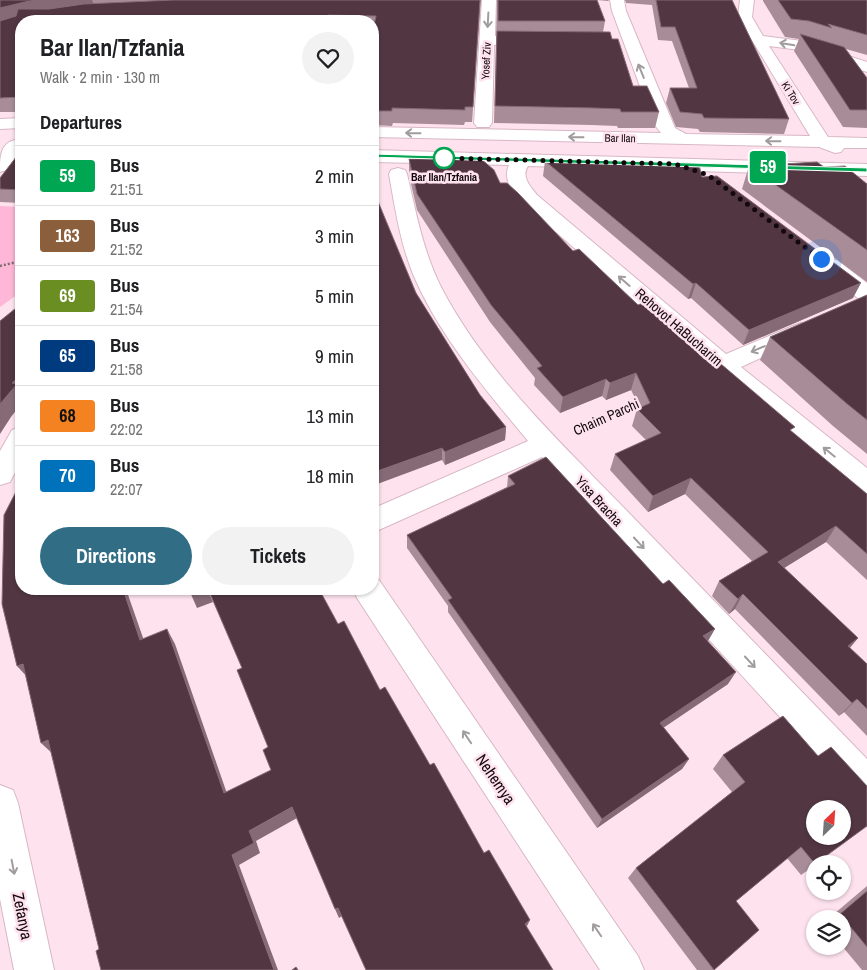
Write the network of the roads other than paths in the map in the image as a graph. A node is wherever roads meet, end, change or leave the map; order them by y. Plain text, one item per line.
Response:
1 (489, 0) edge
2 (617, 0) edge
3 (747, 0) edge
4 (487, 40) junction
5 (758, 40) junction
6 (544, 41) edge
7 (611, 42) edge
8 (630, 42) junction
9 (867, 66) edge
10 (15, 123) edge
11 (483, 123) dead end
12 (0, 124) edge
13 (379, 132) edge
14 (683, 139) junction
15 (822, 142) junction
16 (867, 143) edge
17 (12, 146) edge
18 (379, 156) edge
19 (524, 160) junction
20 (867, 162) edge
21 (675, 164) junction
22 (0, 166) edge
23 (867, 170) edge
24 (398, 174) dead end
25 (723, 186) edge
26 (813, 253) edge
27 (867, 294) edge
28 (822, 322) edge
29 (722, 365) junction
30 (546, 444) junction
31 (15, 447) edge
32 (0, 475) edge
33 (867, 483) edge
34 (379, 519) edge
35 (372, 595) edge
36 (867, 785) edge
37 (0, 802) edge
38 (10, 913) edge
39 (34, 970) edge
40 (624, 970) edge

1 -> 4 street, Yosef Ziv
2 - 8 street
3 - 5 street, Ki Tov
4 - 6 street
4 - 11 street, Yosef Ziv
9 -> 5 street
5 - 15 street, Ki Tov
7 - 8 street
14 -> 8 street
10 - 12 street
14 -> 13 street, Bar Ilan
15 -> 14 street, Bar Ilan
15 - 16 street, Bar Ilan
15 - 20 street
17 - 22 street
18 - 19 street, Bar Ilan
19 - 21 street, Bar Ilan
29 -> 19 street, Rehovot HaBucharim
21 - 23 street, Bar Ilan
21 - 25 street
24 - 30 street, Yisa Bracha
26 - 27 street
28 -> 29 street
33 -> 29 street, Rehovot HaBucharim
30 - 34 street
30 -> 36 street, Yisa Bracha
31 - 32 street
40 -> 35 street, Nehemya
37 -> 38 street, Zefanya
38 - 39 street, Zefanya

